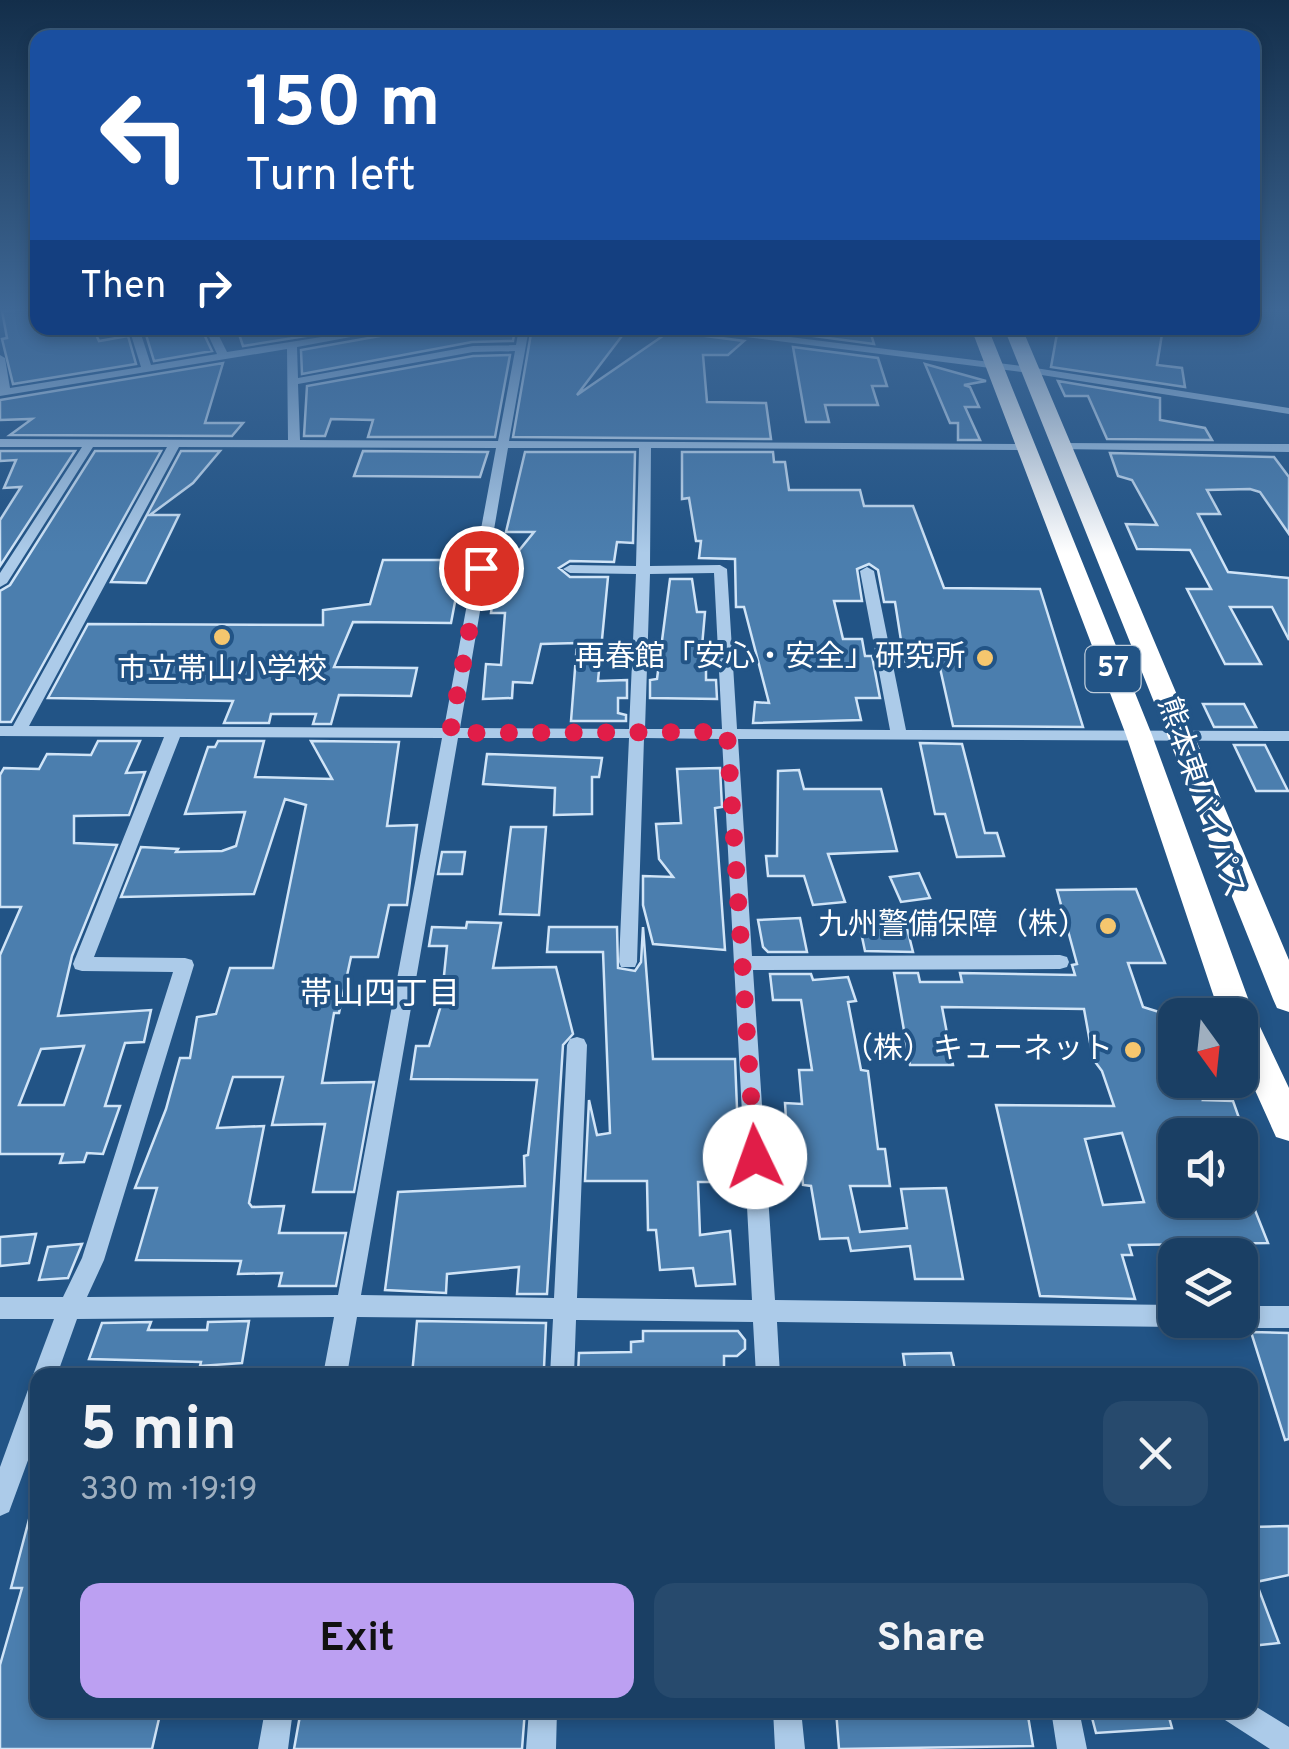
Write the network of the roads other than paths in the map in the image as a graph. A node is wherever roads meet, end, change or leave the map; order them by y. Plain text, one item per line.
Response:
1 (292, 390) edge
2 (514, 390) edge
3 (1001, 390) edge
4 (1036, 390) edge
5 (1153, 390) edge
6 (1289, 411) edge
7 (0, 443) edge
8 (90, 443) junction
9 (175, 443) junction
10 (294, 444) junction
11 (504, 445) junction
12 (645, 445) junction
13 (1025, 446) junction
14 (1060, 447) junction
15 (1289, 448) edge
16 (570, 569) dead end
17 (643, 570) junction
18 (867, 571) dead end
19 (0, 584) edge
20 (19, 730) junction
21 (0, 731) edge
22 (174, 732) junction
23 (727, 732) junction
24 (450, 733) junction
25 (634, 733) junction
26 (899, 734) junction
27 (1139, 734) junction
28 (1177, 735) junction
29 (1289, 736) edge
30 (628, 962) dead end
31 (1060, 962) dead end
32 (743, 963) junction
33 (1232, 998) edge
34 (1289, 999) edge
35 (577, 1045) dead end
36 (1258, 1059) edge
37 (1289, 1126) edge
38 (348, 1306) junction
39 (0, 1308) edge
40 (68, 1309) junction
41 (566, 1309) junction
42 (764, 1312) junction
43 (1158, 1316) edge
44 (1258, 1317) edge
45 (1289, 1318) edge
46 (47, 1368) edge
47 (337, 1368) edge
48 (562, 1368) edge
49 (768, 1368) edge
50 (30, 1413) edge
51 (7, 1463) edge
52 (0, 1503) edge
53 (278, 1718) edge
54 (543, 1718) edge
55 (788, 1718) edge
56 (1066, 1718) edge
57 (1248, 1718) edge
58 (1289, 1744) edge
59 (273, 1749) edge
60 (541, 1749) edge
61 (790, 1749) edge
62 (1072, 1749) edge

1 - 10 street
2 - 11 street
3 - 13 highway, 熊本東バイパス / 57
4 - 14 highway, 熊本東バイパス / 57
5 - 6 street
7 - 8 street
8 - 9 street
8 - 19 street
9 - 10 street
9 - 20 street
10 - 11 street
11 - 12 street
11 - 24 street
12 - 13 street
12 - 17 street
13 - 27 highway, 熊本東バイパス / 57
14 - 15 street
14 - 28 highway, 熊本東バイパス / 57
16 - 17 street
17 - 23 street
17 - 25 street
18 - 26 street
20 - 21 street
20 - 22 street
22 - 24 street
22 - 40 street
23 - 25 street
23 - 26 street
23 - 32 street
24 - 25 street
24 - 38 street
25 - 30 street
26 - 27 street
27 - 28 street
27 - 33 highway, 熊本東バイパス / 57
28 - 29 street
28 - 34 highway, 熊本東バイパス / 57
31 - 32 street
32 - 42 street
35 - 41 street
36 - 37 highway, 熊本東バイパス / 57
38 - 40 street
38 - 41 street
38 - 47 street
39 - 40 street
40 - 46 street
41 - 42 street
41 - 48 street
42 - 43 street
42 - 49 street
44 - 45 street
50 - 51 street
51 - 52 street
53 - 59 street
54 - 60 street
55 - 61 street
56 - 62 street
57 - 58 street

